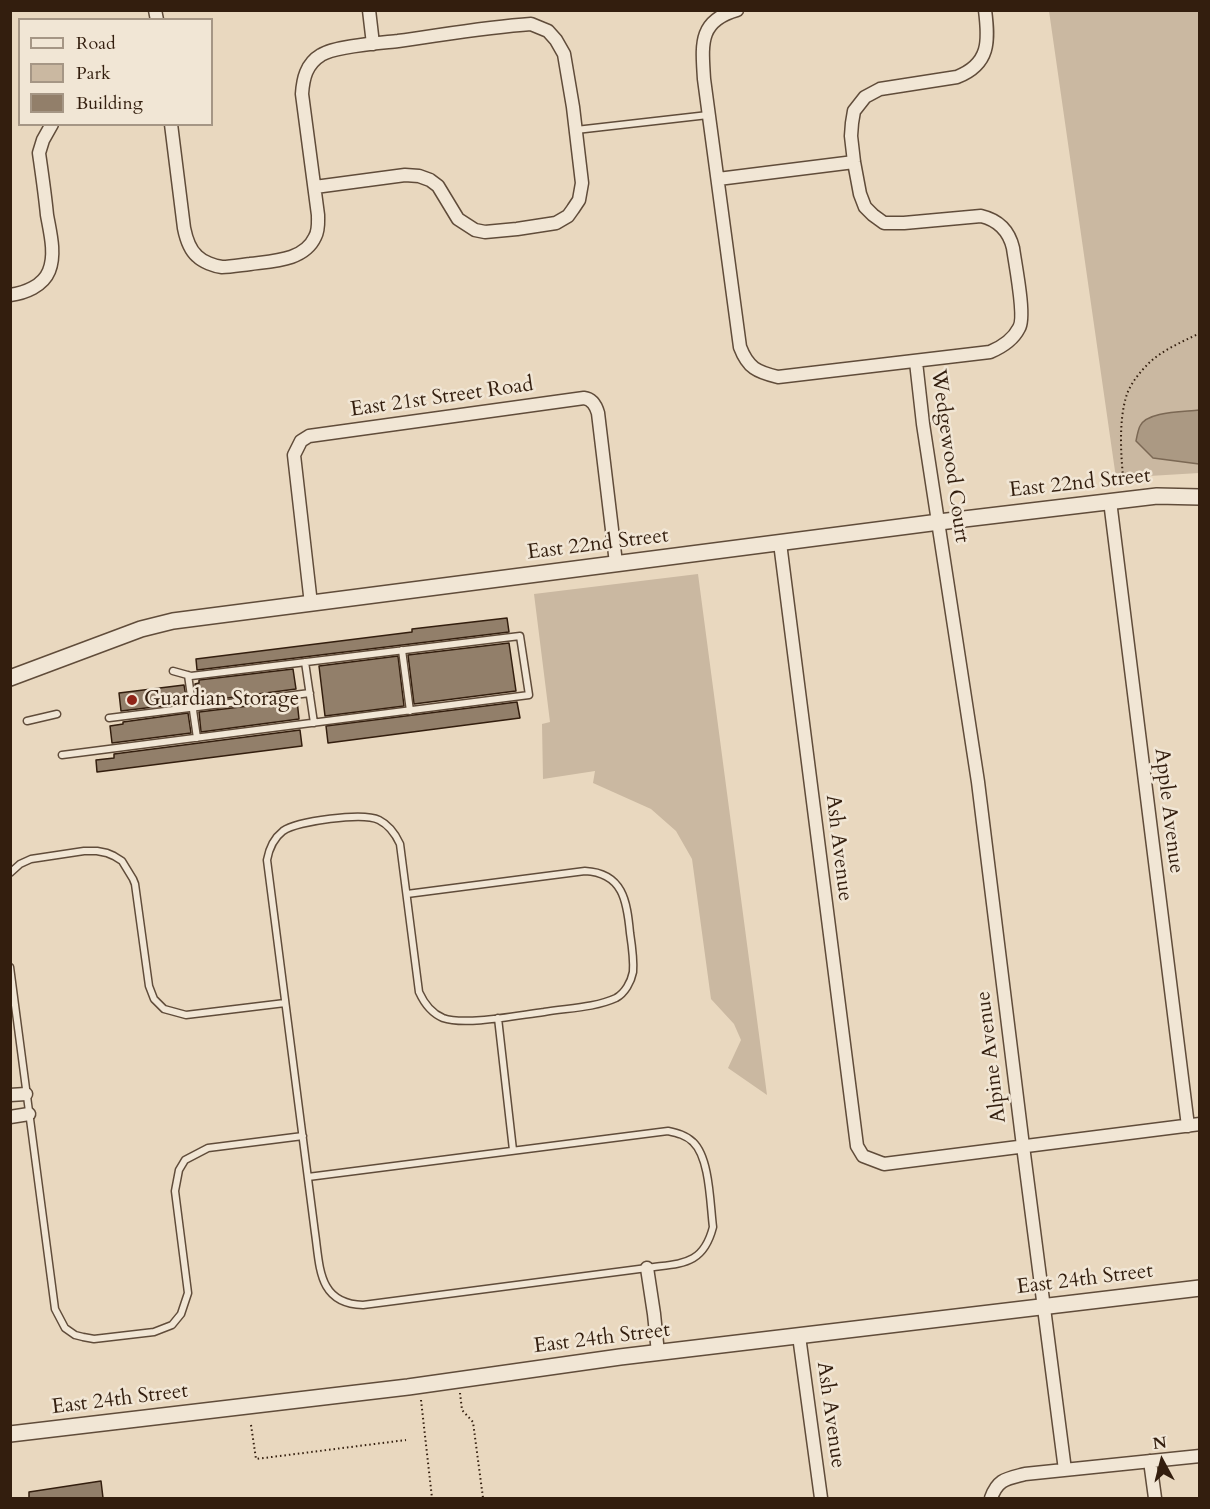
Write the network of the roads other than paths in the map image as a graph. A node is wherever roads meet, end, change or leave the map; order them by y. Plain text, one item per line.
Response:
1 (369, 10) edge
2 (737, 10) edge
3 (984, 10) edge
4 (373, 44) junction
5 (708, 115) junction
6 (51, 126) edge
7 (171, 126) edge
8 (576, 130) junction
9 (854, 162) junction
10 (718, 178) junction
11 (315, 187) junction
12 (10, 295) edge
13 (916, 362) junction
14 (1200, 497) edge
15 (1118, 500) junction
16 (939, 522) junction
17 (780, 543) junction
18 (944, 556) joint
19 (616, 563) junction
20 (311, 604) junction
21 (402, 650) junction
22 (305, 662) junction
23 (173, 671) dead end
24 (188, 675) junction
25 (10, 678) edge
26 (309, 693) junction
27 (192, 708) junction
28 (410, 711) junction
29 (57, 714) dead end
30 (109, 718) dead end
31 (27, 721) dead end
32 (314, 723) junction
33 (196, 738) junction
34 (62, 755) dead end
35 (10, 873) edge
36 (407, 894) junction
37 (10, 967) edge
38 (285, 1003) junction
39 (498, 1018) junction
40 (26, 1094) junction
41 (10, 1095) edge
42 (29, 1114) junction
43 (10, 1117) edge
44 (1194, 1125) edge
45 (303, 1136) junction
46 (1023, 1146) junction
47 (513, 1150) junction
48 (308, 1178) junction
49 (647, 1268) junction
50 (1200, 1288) edge
51 (1044, 1306) junction
52 (799, 1336) junction
53 (658, 1353) junction
54 (10, 1434) edge
55 (1200, 1456) edge
56 (1150, 1461) junction
57 (1065, 1470) junction
58 (821, 1498) edge
59 (991, 1498) edge
60 (1155, 1498) edge

1 - 4 street
2 - 5 street, Wedgewood Court
3 - 9 street
4 - 8 street
4 - 11 street
5 - 8 lane
5 - 10 street, Wedgewood Court
6 - 12 street
7 - 11 street
8 - 11 street
9 - 10 street
9 - 13 street
10 - 13 street, Wedgewood Court
13 - 16 street, Wedgewood Court
14 - 15 street, East 22nd Street
15 - 16 street, East 22nd Street
15 - 44 street, Apple Avenue
16 - 17 street, East 22nd Street
16 - 18 street, Wedgewood Court
17 - 19 street, East 22nd Street
17 - 46 street, Ash Avenue
18 - 46 street, Alpine Avenue
19 - 20 street, East 22nd Street
19 - 20 street, East 21st Street Road
20 - 25 street, East 22nd Street
21 - 22 lane
21 - 28 lane
21 - 28 lane
22 - 24 lane
22 - 26 lane
23 - 24 lane
24 - 27 lane
26 - 27 lane
26 - 32 lane
27 - 30 lane
27 - 33 lane
28 - 32 lane
29 - 31 lane
32 - 33 lane
33 - 34 lane
35 - 38 lane
36 - 38 lane
36 - 39 lane
36 - 39 lane
37 - 40 lane
38 - 45 lane
39 - 47 lane
40 - 41 street
40 - 42 lane
42 - 43 street
42 - 45 lane
44 - 46 street
45 - 48 lane
46 - 51 street, Alpine Avenue
47 - 48 lane
47 - 49 lane
48 - 49 lane
49 - 53 street
50 - 51 street, East 24th Street
51 - 52 street, East 24th Street
51 - 57 street, Alpine Avenue
52 - 53 street, East 24th Street
52 - 58 street, Ash Avenue
53 - 54 street, East 24th Street
55 - 56 street
56 - 57 street
56 - 60 street
57 - 59 street

